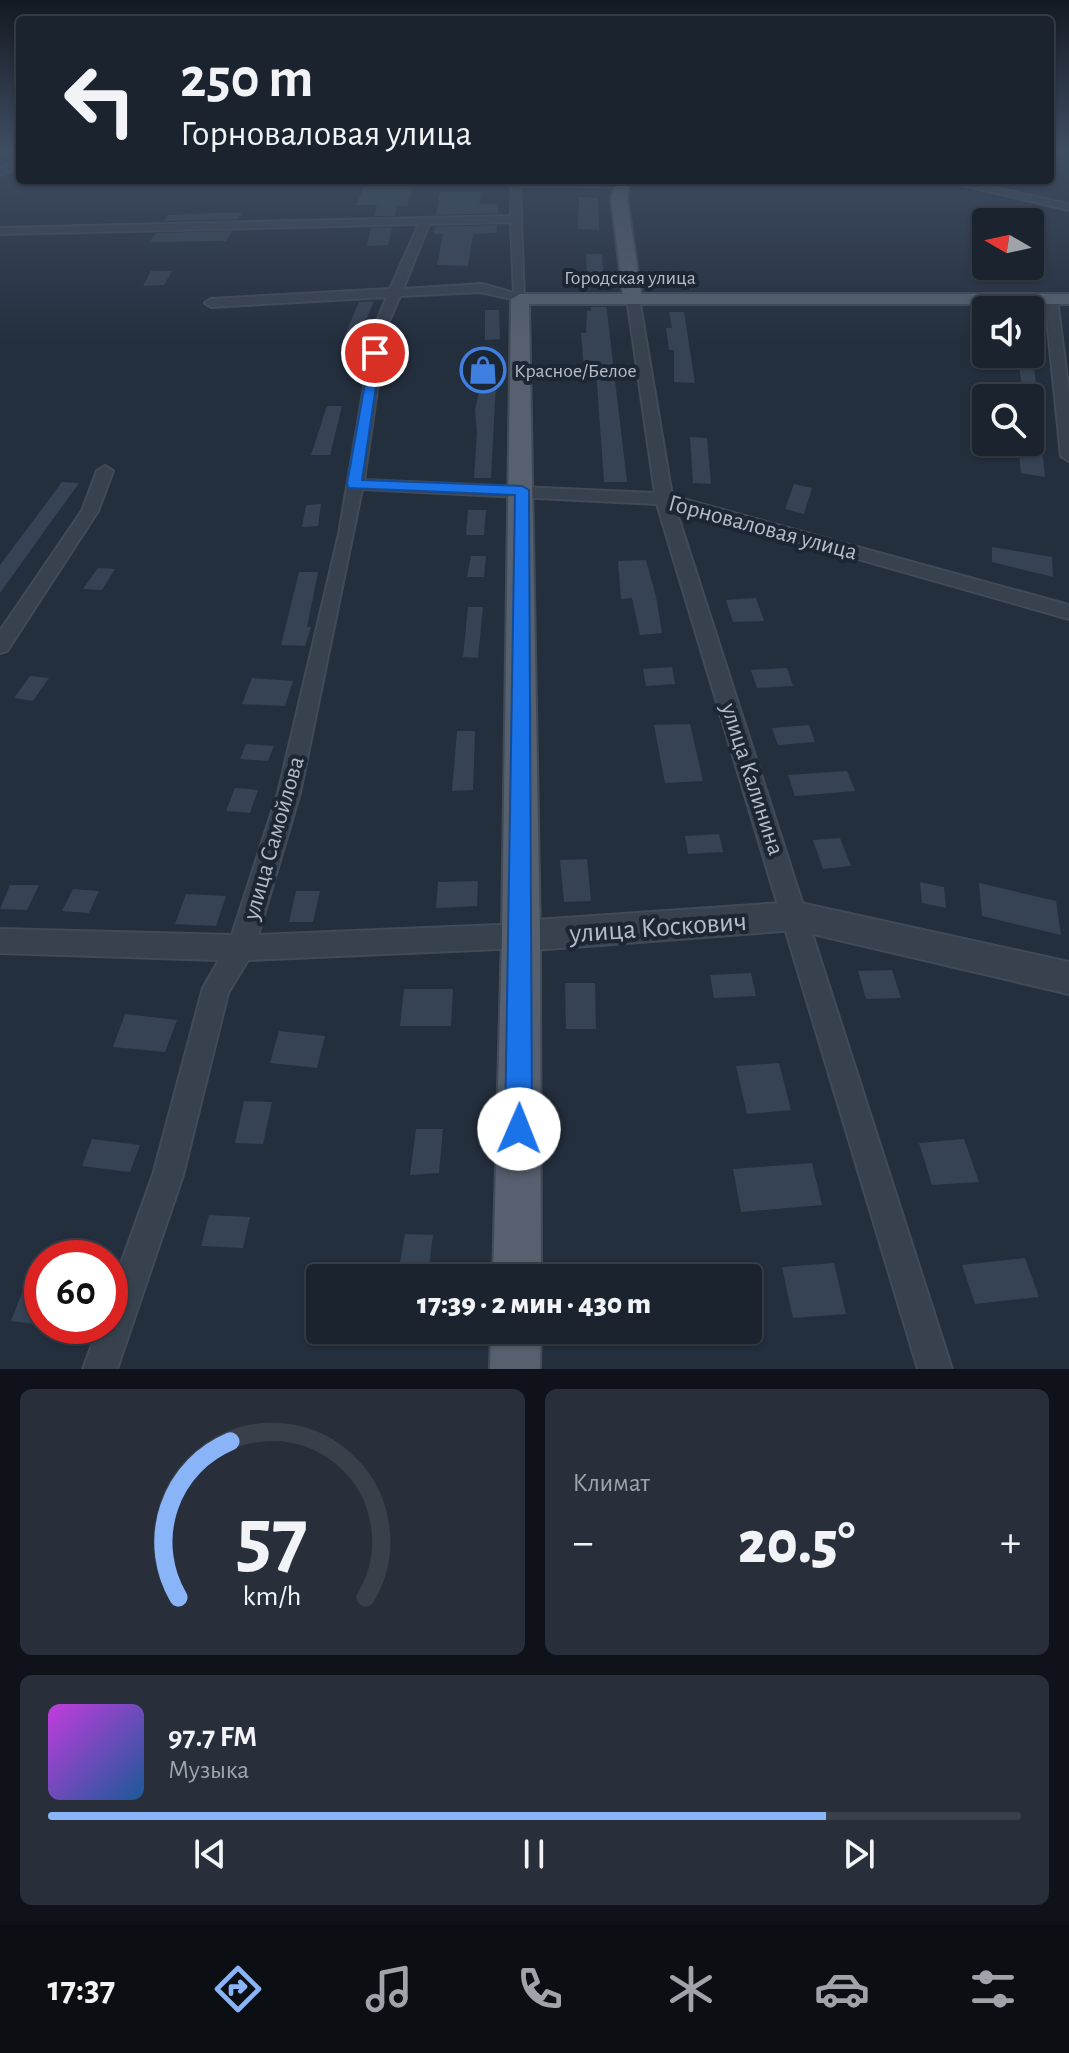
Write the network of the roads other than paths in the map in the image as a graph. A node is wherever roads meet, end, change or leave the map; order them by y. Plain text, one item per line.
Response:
1 (515, 213) edge
2 (621, 213) edge
3 (515, 219) junction
4 (425, 222) junction
5 (0, 231) edge
6 (397, 293) junction
7 (633, 298) junction
8 (520, 299) junction
9 (1060, 299) edge
10 (211, 303) dead end
11 (1069, 456) edge
12 (105, 471) dead end
13 (354, 484) junction
14 (522, 490) junction
15 (664, 499) junction
16 (1069, 612) edge
17 (0, 646) edge
18 (796, 916) junction
19 (521, 936) junction
20 (0, 941) edge
21 (241, 948) junction
22 (1069, 978) edge
23 (517, 1264) edge
24 (516, 1344) edge
25 (100, 1369) edge
26 (515, 1369) edge
27 (935, 1369) edge

1 - 3 street
2 - 7 main road, улица Калинина
3 - 4 street
3 - 8 street
4 - 5 street
4 - 6 street, улица Самойлова
6 - 8 street, Городская улица
6 - 10 street, Городская улица
6 - 13 street, улица Самойлова
7 - 8 main road, Городская улица
7 - 9 main road, Городская улица
7 - 15 street, улица Калинина
8 - 14 main road
9 - 11 street, Городская улица
12 - 17 street
13 - 14 street, Горноваловая улица
13 - 21 street, улица Самойлова
14 - 15 street, Горноваловая улица
14 - 19 main road
15 - 16 street, Горноваловая улица
15 - 18 street, улица Калинина
18 - 19 street, улица Коскович
18 - 22 street, улица Коскович
18 - 27 street, улица Калинина
19 - 21 street, улица Коскович
19 - 23 main road
20 - 21 street, улица Коскович
21 - 25 street, улица Самойлова
24 - 26 main road

